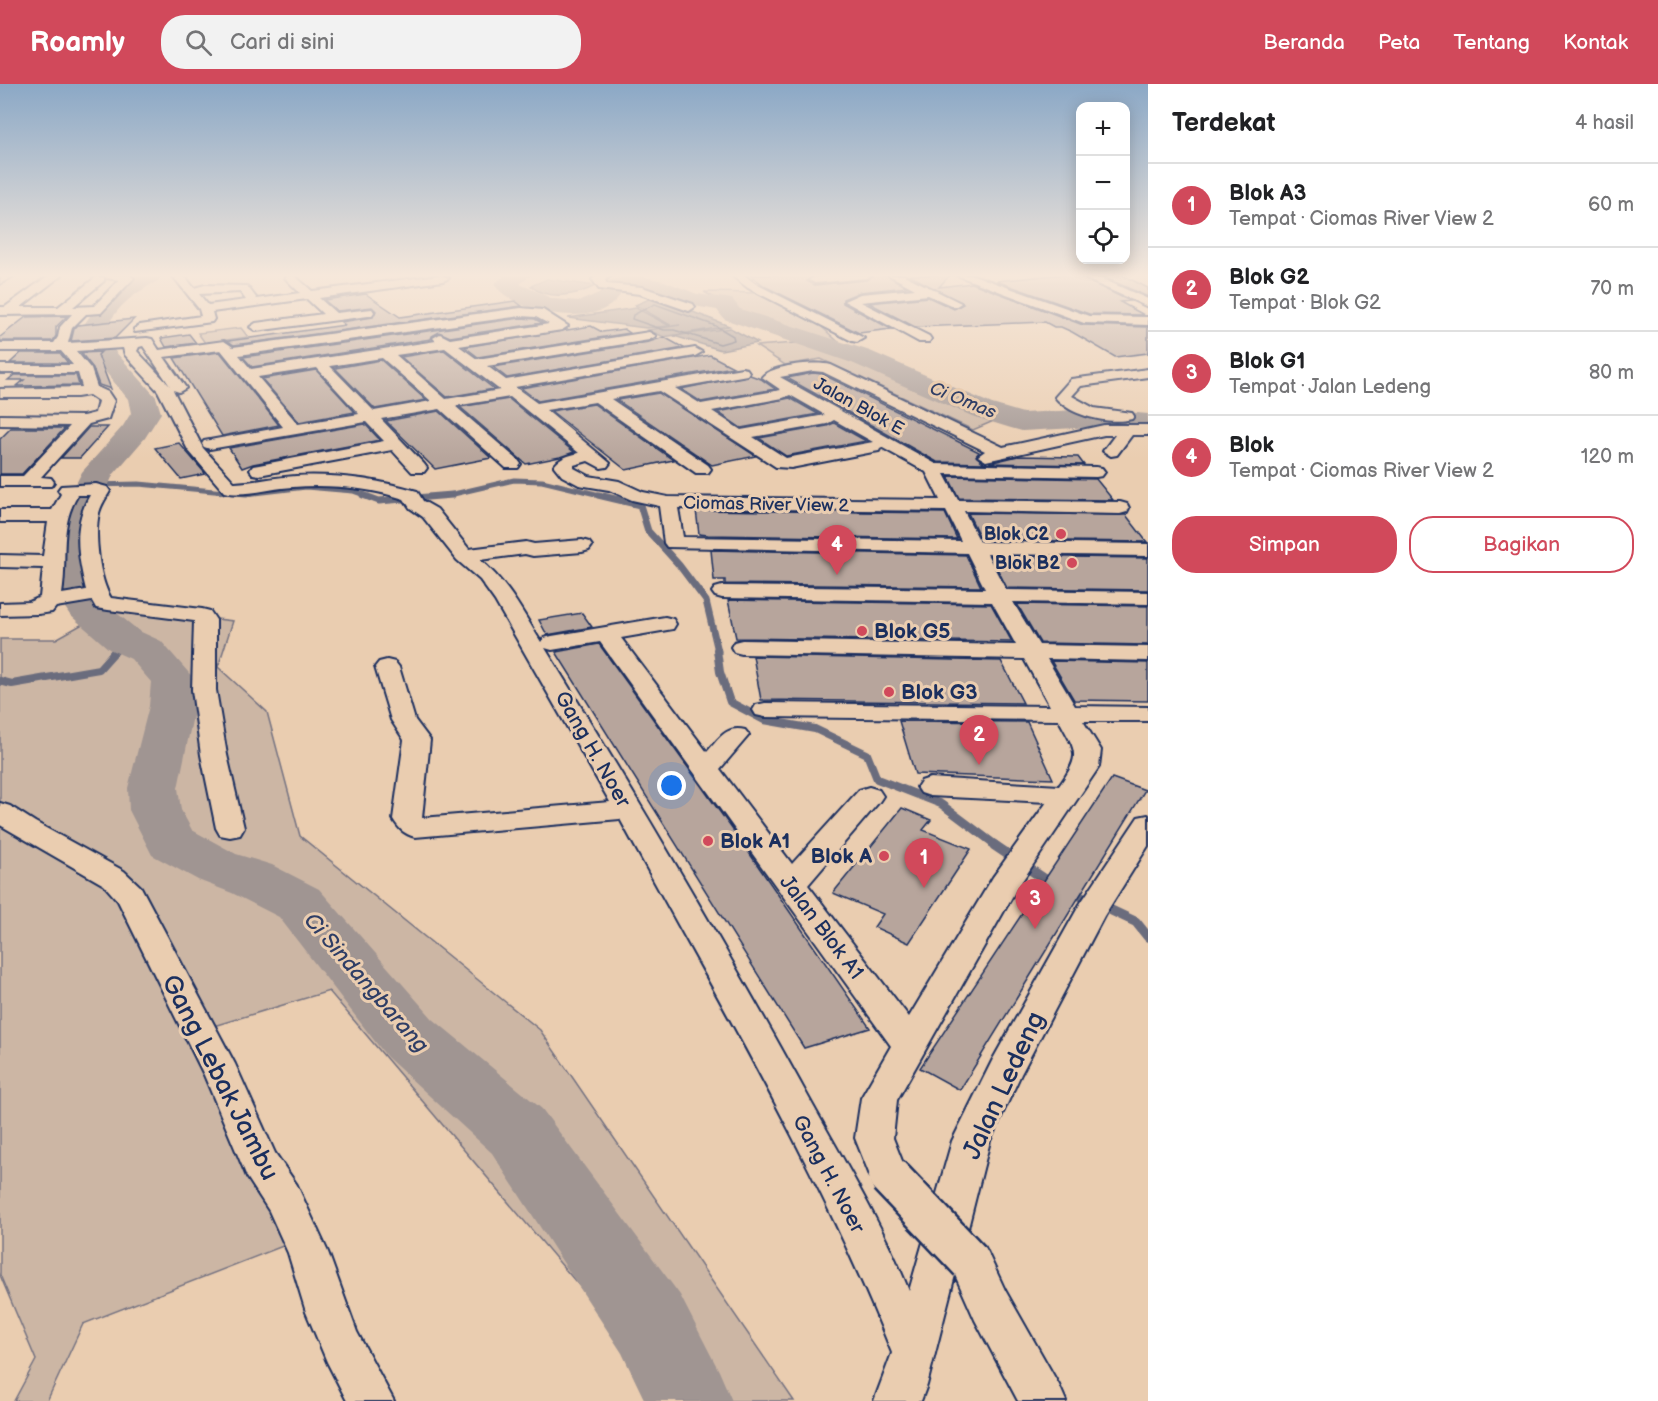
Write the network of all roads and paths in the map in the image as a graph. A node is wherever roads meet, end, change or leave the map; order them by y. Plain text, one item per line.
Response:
1 (65, 336) edge
2 (345, 336) edge
3 (438, 336) edge
4 (496, 336) edge
5 (646, 336) edge
6 (854, 336) edge
7 (919, 336) edge
8 (857, 338) dead end
9 (924, 339) dead end
10 (121, 343) junction
11 (448, 344) junction
12 (0, 347) edge
13 (71, 347) junction
14 (156, 352) junction
15 (230, 352) junction
16 (695, 352) dead end
17 (386, 354) junction
18 (1132, 360) dead end
19 (320, 363) junction
20 (474, 364) junction
21 (0, 369) edge
22 (84, 369) junction
23 (1148, 371) edge
24 (742, 372) dead end
25 (248, 374) junction
26 (662, 386) junction
27 (507, 388) junction
28 (83, 392) junction
29 (0, 393) edge
30 (783, 394) dead end
31 (598, 397) junction
32 (444, 404) junction
33 (534, 408) junction
34 (699, 409) junction
35 (371, 416) junction
36 (1148, 418) edge
37 (826, 419) dead end
38 (83, 421) junction
39 (4, 424) edge
40 (1128, 429) junction
41 (294, 430) junction
42 (1148, 430) edge
43 (739, 435) junction
44 (210, 444) junction
45 (396, 444) junction
46 (873, 447) dead end
47 (1111, 451) dead end
48 (1002, 453) junction
49 (591, 455) junction
50 (512, 464) dead end
51 (418, 468) dead end
52 (702, 469) dead end
53 (933, 469) junction
54 (613, 472) dead end
55 (1096, 472) dead end
56 (0, 481) edge
57 (27, 482) junction
58 (69, 491) junction
59 (668, 502) junction
60 (951, 506) junction
61 (1120, 508) dead end
62 (0, 516) edge
63 (59, 516) junction
64 (582, 546) dead end
65 (973, 548) junction
66 (1148, 550) edge
67 (464, 556) junction
68 (0, 561) edge
69 (53, 562) junction
70 (722, 592) dead end
71 (96, 595) junction
72 (999, 596) junction
73 (1148, 598) edge
74 (53, 604) junction
75 (0, 609) edge
76 (665, 624) dead end
77 (606, 634) junction
78 (552, 643) dead end
79 (742, 647) dead end
80 (1031, 653) junction
81 (1148, 654) edge
82 (387, 667) dead end
83 (765, 710) dead end
84 (1066, 714) junction
85 (1148, 714) edge
86 (736, 735) dead end
87 (705, 770) junction
88 (930, 788) dead end
89 (1067, 795) junction
90 (869, 796) dead end
91 (628, 809) junction
92 (0, 812) edge
93 (1148, 824) edge
94 (230, 828) dead end
95 (790, 886) junction
96 (910, 1045) junction
97 (907, 1385) edge
98 (371, 1401) edge
99 (1043, 1401) edge

1 - 13 street
2 - 15 street
3 - 11 street
4 - 11 street
5 - 20 street
6 - 8 street
7 - 9 street
10 - 13 street
10 - 14 street
10 - 67 street, Gang H. Noer
11 - 17 street
11 - 20 street
12 - 13 street
13 - 22 street
14 - 15 street
14 - 44 street
15 - 25 street
16 - 27 street
17 - 19 street
17 - 32 street
18 - 23 street
19 - 25 street
19 - 35 street
20 - 27 street
21 - 22 street
22 - 28 street
23 - 36 street
24 - 26 street
25 - 41 street
26 - 31 street
26 - 34 street
27 - 32 street
27 - 33 street
28 - 29 street
28 - 38 street
30 - 34 street
31 - 33 street
31 - 52 street
32 - 35 street
32 - 50 street
33 - 49 street
34 - 43 street
35 - 41 street
35 - 45 street
37 - 43 street
38 - 39 street
38 - 57 street
40 - 42 street
40 - 47 street
40 - 48 street
41 - 44 street
43 - 46 street
44 - 45 street
45 - 51 street
48 - 53 street
48 - 53 street, Jalan Blok E
49 - 54 street
49 - 59 street
53 - 55 street
53 - 60 street
56 - 57 street
57 - 58 street
58 - 63 street
58 - 71 street
59 - 60 street, Ciomas River View 2
59 - 65 street, Ciomas River View 2
60 - 61 street, Ciomas River View 2
60 - 65 street
62 - 63 street
63 - 69 street
64 - 67 street
65 - 66 street, Ciomas River View 2
65 - 72 street
67 - 91 street, Gang H. Noer
68 - 69 street
69 - 74 street
70 - 72 street
71 - 74 street
71 - 94 street
72 - 73 street
72 - 80 street
74 - 75 street
76 - 77 street
77 - 78 street
77 - 87 street, Jalan Blok A1
79 - 80 street
80 - 81 street
80 - 84 street
82 - 91 street
83 - 84 street
84 - 85 street
84 - 89 street
86 - 87 street
87 - 95 street, Jalan Blok A1
88 - 89 street
89 - 96 street
90 - 95 street
91 - 97 street, Gang H. Noer
92 - 98 street, Gang Lebak Jambu
93 - 97 street, Jalan Ledeng
95 - 96 street, Jalan Blok A1
96 - 99 street, bridge

